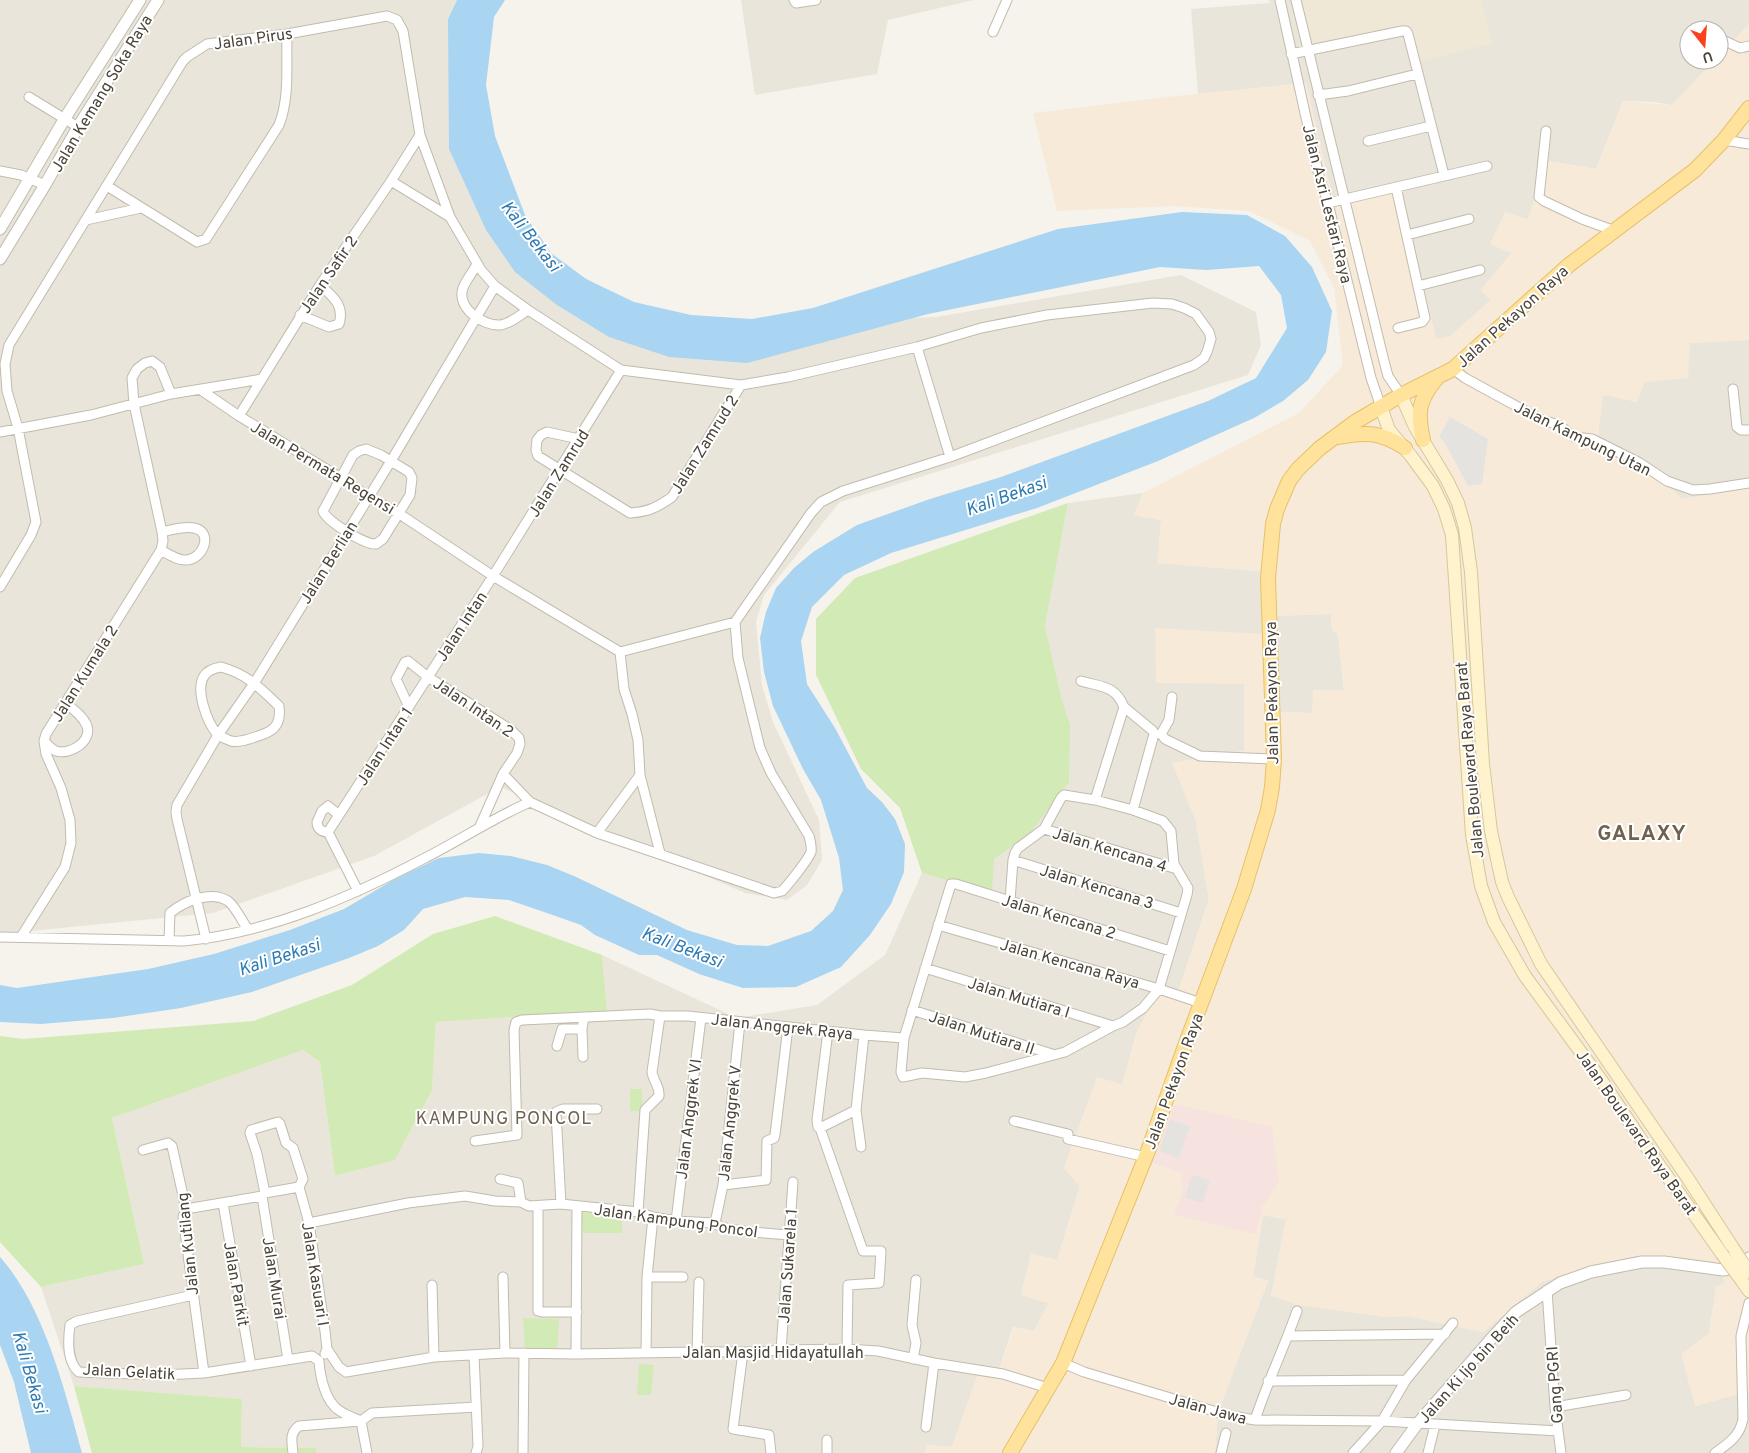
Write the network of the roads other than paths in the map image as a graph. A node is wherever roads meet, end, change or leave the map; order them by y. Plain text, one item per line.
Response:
1 (140, 0) edge
2 (158, 0) edge
3 (816, 0) edge
4 (1007, 0) edge
5 (1280, 0) edge
6 (1296, 0) edge
7 (797, 2) edge
8 (993, 32) dead end
9 (287, 34) junction
10 (1729, 43) edge
11 (1749, 46) edge
12 (1308, 51) junction
13 (1291, 54) junction
14 (1417, 74) junction
15 (1318, 95) junction
16 (29, 97) dead end
17 (1749, 108) edge
18 (64, 118) junction
19 (1432, 126) junction
20 (78, 127) junction
21 (1546, 130) dead end
22 (420, 135) junction
23 (1724, 140) junction
24 (1368, 142) dead end
25 (1749, 144) edge
26 (1487, 166) dead end
27 (0, 171) edge
28 (1444, 175) junction
29 (30, 178) junction
30 (391, 181) junction
31 (45, 185) junction
32 (107, 186) junction
33 (1396, 187) junction
34 (1344, 200) junction
35 (1328, 203) junction
36 (141, 208) junction
37 (450, 217) junction
38 (86, 220) junction
39 (1468, 220) dead end
40 (0, 230) edge
41 (1615, 231) junction
42 (1406, 235) junction
43 (0, 259) edge
44 (478, 264) junction
45 (1480, 270) dead end
46 (320, 285) junction
47 (495, 286) junction
48 (1418, 286) junction
49 (1369, 298) junction
50 (1352, 301) junction
51 (528, 310) junction
52 (300, 315) junction
53 (477, 317) junction
54 (1398, 328) dead end
55 (917, 346) junction
56 (1384, 361) junction
57 (1369, 366) junction
58 (1453, 369) junction
59 (621, 370) junction
60 (1438, 377) junction
61 (3, 378) edge
62 (262, 378) junction
63 (740, 384) junction
64 (1733, 389) dead end
65 (201, 390) junction
66 (171, 394) junction
67 (1401, 395) junction
68 (134, 404) junction
69 (1381, 406) junction
70 (239, 416) junction
71 (1415, 427) junction
72 (18, 428) junction
73 (1749, 430) edge
74 (0, 432) edge
75 (1334, 438) junction
76 (579, 439) junction
77 (1423, 440) junction
78 (1401, 444) junction
79 (950, 457) junction
80 (391, 461) junction
81 (560, 469) junction
82 (341, 478) junction
83 (1749, 483) edge
84 (369, 497) junction
85 (398, 513) junction
86 (162, 532) junction
87 (348, 532) junction
88 (161, 550) junction
89 (1472, 572) junction
90 (1455, 573) junction
91 (493, 576) junction
92 (0, 586) edge
93 (735, 622) junction
94 (620, 652) junction
95 (428, 677) junction
96 (1081, 681) dead end
97 (255, 682) junction
98 (1172, 697) dead end
99 (65, 703) junction
100 (409, 707) junction
101 (1124, 707) junction
102 (218, 735) junction
103 (44, 741) junction
104 (1274, 759) junction
105 (503, 774) junction
106 (640, 775) junction
107 (1095, 800) junction
108 (530, 802) junction
109 (1133, 810) junction
110 (339, 815) junction
111 (480, 826) junction
112 (1044, 829) junction
113 (328, 832) junction
114 (597, 833) junction
115 (660, 853) junction
116 (1012, 860) junction
117 (1177, 869) junction
118 (358, 891) junction
119 (195, 897) junction
120 (1010, 900) junction
121 (1181, 913) junction
122 (938, 925) junction
123 (248, 930) junction
124 (0, 937) edge
125 (21, 937) junction
126 (206, 938) junction
127 (169, 940) junction
128 (1170, 951) junction
129 (925, 968) junction
130 (1159, 989) junction
131 (1201, 1003) junction
132 (912, 1010) junction
133 (660, 1016) junction
134 (584, 1017) junction
135 (560, 1018) junction
136 (701, 1018) junction
137 (740, 1022) junction
138 (1113, 1026) junction
139 (788, 1027) junction
140 (582, 1029) junction
141 (562, 1030) junction
142 (828, 1031) junction
143 (864, 1035) junction
144 (904, 1038) junction
145 (557, 1046) dead end
146 (1052, 1054) junction
147 (583, 1057) dead end
148 (1615, 1071) junction
149 (1602, 1081) junction
150 (597, 1109) dead end
151 (856, 1110) junction
152 (1014, 1121) dead end
153 (818, 1126) junction
154 (475, 1141) dead end
155 (861, 1148) dead end
156 (143, 1150) dead end
157 (1146, 1157) junction
158 (500, 1179) dead end
159 (793, 1182) dead end
160 (723, 1185) junction
161 (299, 1187) junction
162 (263, 1194) junction
163 (521, 1202) junction
164 (223, 1203) junction
165 (561, 1204) junction
166 (538, 1206) junction
167 (577, 1206) junction
168 (186, 1209) junction
169 (638, 1212) junction
170 (1710, 1212) junction
171 (653, 1217) junction
172 (676, 1221) junction
173 (1698, 1221) junction
174 (309, 1223) junction
175 (715, 1223) junction
176 (790, 1234) junction
177 (1729, 1252) junction
178 (1749, 1258) edge
179 (503, 1277) dead end
180 (647, 1277) junction
181 (683, 1278) dead end
182 (916, 1280) dead end
183 (1747, 1281) edge
184 (699, 1282) dead end
185 (432, 1285) dead end
186 (1547, 1290) junction
187 (193, 1295) junction
188 (1749, 1304) edge
189 (1297, 1311) dead end
190 (577, 1312) junction
191 (1453, 1323) dead end
192 (1749, 1326) edge
193 (1445, 1334) junction
194 (1288, 1336) junction
195 (1741, 1336) junction
196 (326, 1349) junction
197 (847, 1349) junction
198 (781, 1350) junction
199 (697, 1352) junction
200 (743, 1352) junction
201 (505, 1353) junction
202 (524, 1353) junction
203 (646, 1353) junction
204 (576, 1354) junction
205 (474, 1355) junction
206 (434, 1357) junction
207 (913, 1359) junction
208 (288, 1360) junction
209 (319, 1361) junction
210 (934, 1363) junction
211 (1063, 1363) junction
212 (251, 1366) junction
213 (204, 1373) junction
214 (1406, 1380) junction
215 (1268, 1381) junction
216 (1048, 1388) junction
217 (1626, 1395) dead end
218 (476, 1407) junction
219 (1555, 1407) junction
220 (1254, 1420) junction
221 (1382, 1420) junction
222 (361, 1422) junction
223 (1418, 1423) junction
224 (1435, 1425) junction
225 (926, 1428) dead end
226 (1558, 1431) junction
227 (1226, 1433) dead end
228 (827, 1440) dead end
229 (292, 1453) edge
230 (366, 1453) edge
231 (476, 1453) edge
232 (522, 1453) edge
233 (771, 1453) edge
234 (827, 1453) edge
235 (1010, 1453) edge
236 (1221, 1453) edge
237 (1353, 1453) edge
238 (1396, 1453) edge
239 (1428, 1453) edge
240 (1561, 1453) edge
241 (1715, 1453) edge

1 - 18 street, Jalan Kemang Soka Raya
2 - 20 street, Jalan Kemang Soka Raya
3 - 7 street
4 - 8 street
5 - 13 street, Jalan Asri Lestari Raya
6 - 12 street, Jalan Asri Lestari Raya
9 - 22 street, Jalan Pirus
9 - 32 street, Jalan Pirus
9 - 36 street
10 - 11 street
12 - 13 street
12 - 14 street
12 - 15 street, Jalan Asri Lestari Raya
13 - 35 street, Jalan Asri Lestari Raya
14 - 15 street
14 - 19 street
15 - 34 street, Jalan Asri Lestari Raya
16 - 18 street
17 - 23 main road, Jalan Pekayon Raya
18 - 20 street
18 - 29 street, Jalan Kemang Soka Raya
19 - 24 street
19 - 28 street
20 - 31 street, Jalan Kemang Soka Raya
21 - 41 street
22 - 30 street, Jalan Safir 2
22 - 37 street, Jalan Pirus
23 - 25 street
23 - 41 main road, Jalan Pekayon Raya
26 - 28 street
27 - 29 street
28 - 33 street
29 - 31 street
29 - 40 street, Jalan Kemang Soka Raya
30 - 37 street
30 - 46 street, Jalan Safir 2
31 - 43 street, Jalan Kemang Soka Raya
32 - 36 street
32 - 38 street, Jalan Pirus
33 - 34 street
33 - 42 street
34 - 35 street
34 - 49 street, Jalan Asri Lestari Raya
35 - 50 street, Jalan Asri Lestari Raya
36 - 38 street
37 - 44 street, Jalan Pirus
38 - 61 street, Jalan Pirus
39 - 42 street
41 - 58 main road, Jalan Pekayon Raya
42 - 48 street
44 - 47 street, Jalan Pirus
44 - 53 street
45 - 48 street
46 - 52 street, Jalan Safir 2
46 - 52 street
47 - 51 street, Jalan Pirus
47 - 53 street, Jalan Berlian
48 - 54 street
49 - 50 street
49 - 56 street, Jalan Asri Lestari Raya
50 - 57 street, Jalan Asri Lestari Raya
51 - 53 street
51 - 59 street, Jalan Pirus
52 - 62 street, Jalan Safir 2
53 - 80 street, Jalan Berlian
55 - 63 street
55 - 79 street
55 - 79 street
56 - 57 street
56 - 67 street, Jalan Asri Lestari Raya
57 - 69 street, Jalan Asri Lestari Raya
58 - 60 main road, Jalan Pekayon Raya
58 - 83 street, Jalan Kampung Utan
59 - 63 street
59 - 76 street, Jalan Zamrud
60 - 67 main road, Jalan Pekayon Raya
60 - 77 main road
61 - 72 street, Jalan Pirus
62 - 65 street
62 - 70 street, Jalan Safir 2
63 - 81 street, Jalan Zamrud 2
64 - 73 street
65 - 66 street
65 - 70 street, Jalan Permata Regensi
66 - 68 street
66 - 68 street, Jalan Kumala 2
67 - 69 main road, Jalan Pekayon Raya
67 - 71 main road, Jalan Boulevard Raya Barat
68 - 72 street
68 - 86 street, Jalan Kumala 2
69 - 75 main road, Jalan Pekayon Raya
69 - 78 main road, Jalan Boulevard Raya Barat
70 - 82 street, Jalan Permata Regensi
71 - 77 main road, Jalan Boulevard Raya Barat
71 - 78 main road
72 - 74 street
72 - 92 street, Jalan Pirus
75 - 78 main road
75 - 104 main road, Jalan Pekayon Raya
76 - 81 street, Jalan Zamrud
76 - 81 street, Jalan Zamrud 2
77 - 89 main road, Jalan Boulevard Raya Barat
78 - 90 main road, Jalan Boulevard Raya Barat
79 - 93 street
80 - 82 street
80 - 84 street, Jalan Berlian
80 - 85 street
81 - 91 street, Jalan Zamrud
82 - 84 street, Jalan Permata Regensi
82 - 87 street
84 - 85 street, Jalan Permata Regensi
84 - 87 street, Jalan Berlian
85 - 87 street
85 - 91 street, Jalan Permata Regensi
86 - 88 street, Jalan Kumala 2
86 - 88 street
87 - 97 street, Jalan Berlian
88 - 99 street, Jalan Kumala 2
89 - 90 main road
89 - 148 main road, Jalan Boulevard Raya Barat
90 - 149 main road, Jalan Boulevard Raya Barat
91 - 94 street, Jalan Permata Regensi
91 - 95 street, Jalan Intan
93 - 94 street
93 - 115 street
94 - 106 street
95 - 100 street, Jalan Intan 1
95 - 100 street, Jalan Intan 2
95 - 105 street, Jalan Intan 2
96 - 101 street
97 - 102 street, Jalan Berlian
97 - 102 street
97 - 102 street
98 - 104 street
99 - 103 street, Jalan Kumala 2
99 - 103 street
100 - 110 street, Jalan Intan 1
101 - 107 street
101 - 109 street
102 - 119 street, Jalan Berlian
103 - 125 street, Jalan Kumala 2
104 - 131 main road, Jalan Pekayon Raya
105 - 108 street
105 - 111 street
106 - 114 street
106 - 115 street
107 - 109 street
107 - 112 street
108 - 111 street
108 - 114 street
109 - 117 street
110 - 113 street, Jalan Intan 1
110 - 113 street
111 - 118 street
112 - 116 street
112 - 117 street, Jalan Kencana 4
113 - 118 street
114 - 115 street
116 - 120 street
116 - 121 street, Jalan Kencana 3
117 - 121 street
118 - 123 street
119 - 123 street
119 - 126 street
119 - 127 street
120 - 122 street, Jalan Kencana 2
120 - 128 street, Jalan Kencana 2
121 - 128 street
122 - 129 street
122 - 130 street, Jalan Kencana Raya
123 - 126 street
124 - 125 street
125 - 127 street
126 - 127 street
128 - 130 street
129 - 132 street
129 - 138 street, Jalan Mutiara I
130 - 131 street, Jalan Kencana Raya
130 - 138 street
131 - 157 main road, Jalan Pekayon Raya
132 - 144 street
132 - 146 street, Jalan Mutiara II
133 - 134 street
133 - 136 street, Jalan Anggrek Raya
133 - 169 street
134 - 135 street
134 - 140 street
135 - 141 street
135 - 154 street
136 - 137 street, Jalan Anggrek Raya
136 - 172 street, Jalan Anggrek VI
137 - 139 street, Jalan Anggrek Raya
137 - 160 street, Jalan Anggrek V
138 - 146 street
139 - 142 street, Jalan Anggrek Raya
139 - 160 street
140 - 141 street
140 - 147 street
141 - 145 street
142 - 143 street, Jalan Anggrek Raya
142 - 153 street
143 - 144 street, Jalan Anggrek Raya
143 - 151 street
144 - 146 street
148 - 149 main road
148 - 170 main road, Jalan Boulevard Raya Barat
149 - 173 main road, Jalan Boulevard Raya Barat
150 - 165 street
151 - 153 street
151 - 155 street
152 - 157 street
153 - 197 street
156 - 168 street, Jalan Kutilang
157 - 211 main road, Jalan Pekayon Raya
158 - 163 street
159 - 176 street, Jalan Sukarela 1
160 - 175 street, Jalan Anggrek V
161 - 162 street
161 - 162 street, Jalan Kasuari I
161 - 174 street, Jalan Kasuari I
162 - 164 street
162 - 208 street, Jalan Murai
163 - 166 street, Jalan Kampung Poncol
163 - 174 street, Jalan Kampung Poncol
164 - 168 street
164 - 212 street, Jalan Parkit
165 - 166 street, Jalan Kampung Poncol
165 - 167 street, Jalan Kampung Poncol
166 - 190 street
167 - 169 street, Jalan Kampung Poncol
167 - 190 street
168 - 187 street, Jalan Kutilang
169 - 171 street, Jalan Kampung Poncol
170 - 173 main road
170 - 177 main road, Jalan Boulevard Raya Barat
171 - 172 street, Jalan Kampung Poncol
171 - 180 street
172 - 175 street, Jalan Kampung Poncol
173 - 177 main road, Jalan Boulevard Raya Barat
174 - 196 street, Jalan Kasuari I
175 - 176 street, Jalan Kampung Poncol
176 - 198 street, Jalan Sukarela 1
177 - 183 main road, Jalan Boulevard Raya Barat, bridge
178 - 186 street, Jalan Ki Ijo bin Beih
179 - 201 street
180 - 181 street
180 - 203 street
182 - 207 street
184 - 199 street
185 - 206 street
186 - 219 street, Gang PGRI
186 - 223 street, Jalan Ki Ijo bin Beih
187 - 213 street, Jalan Kutilang
187 - 213 street, Jalan Gelatik
188 - 195 street
189 - 194 street
190 - 204 street
191 - 193 street
192 - 195 street
193 - 194 street
193 - 214 street
194 - 215 street
195 - 241 street
196 - 206 street, Jalan Masjid Hidayatullah
196 - 209 street, Jalan Kasuari I
197 - 198 street, Jalan Masjid Hidayatullah
197 - 207 street, Jalan Masjid Hidayatullah
198 - 200 street, Jalan Masjid Hidayatullah
199 - 200 street, Jalan Masjid Hidayatullah
199 - 203 street, Jalan Masjid Hidayatullah
200 - 233 street
201 - 202 street, Jalan Masjid Hidayatullah
201 - 205 street, Jalan Masjid Hidayatullah
202 - 204 street, Jalan Masjid Hidayatullah
202 - 232 street
203 - 204 street, Jalan Masjid Hidayatullah
205 - 206 street, Jalan Masjid Hidayatullah
205 - 218 street
207 - 210 street, Jalan Masjid Hidayatullah
208 - 209 street
208 - 212 street
209 - 222 street
210 - 216 street, Jalan Masjid Hidayatullah
210 - 225 street
211 - 216 main road, Jalan Pekayon Raya
211 - 220 street, Jalan Jawa
212 - 213 street
214 - 215 street
214 - 221 street
215 - 220 street
216 - 235 main road, Jalan Pekayon Raya
217 - 219 street
218 - 222 street
218 - 231 street
219 - 226 street, Gang PGRI
220 - 221 street, Jalan Jawa
221 - 223 street, Jalan Jawa
221 - 237 street
222 - 229 street
222 - 230 street
223 - 224 street, Gang PGRI
223 - 238 street, Jalan Ki Ijo bin Beih
224 - 226 street, Gang PGRI
224 - 239 street
226 - 240 street
227 - 236 street
228 - 234 street

